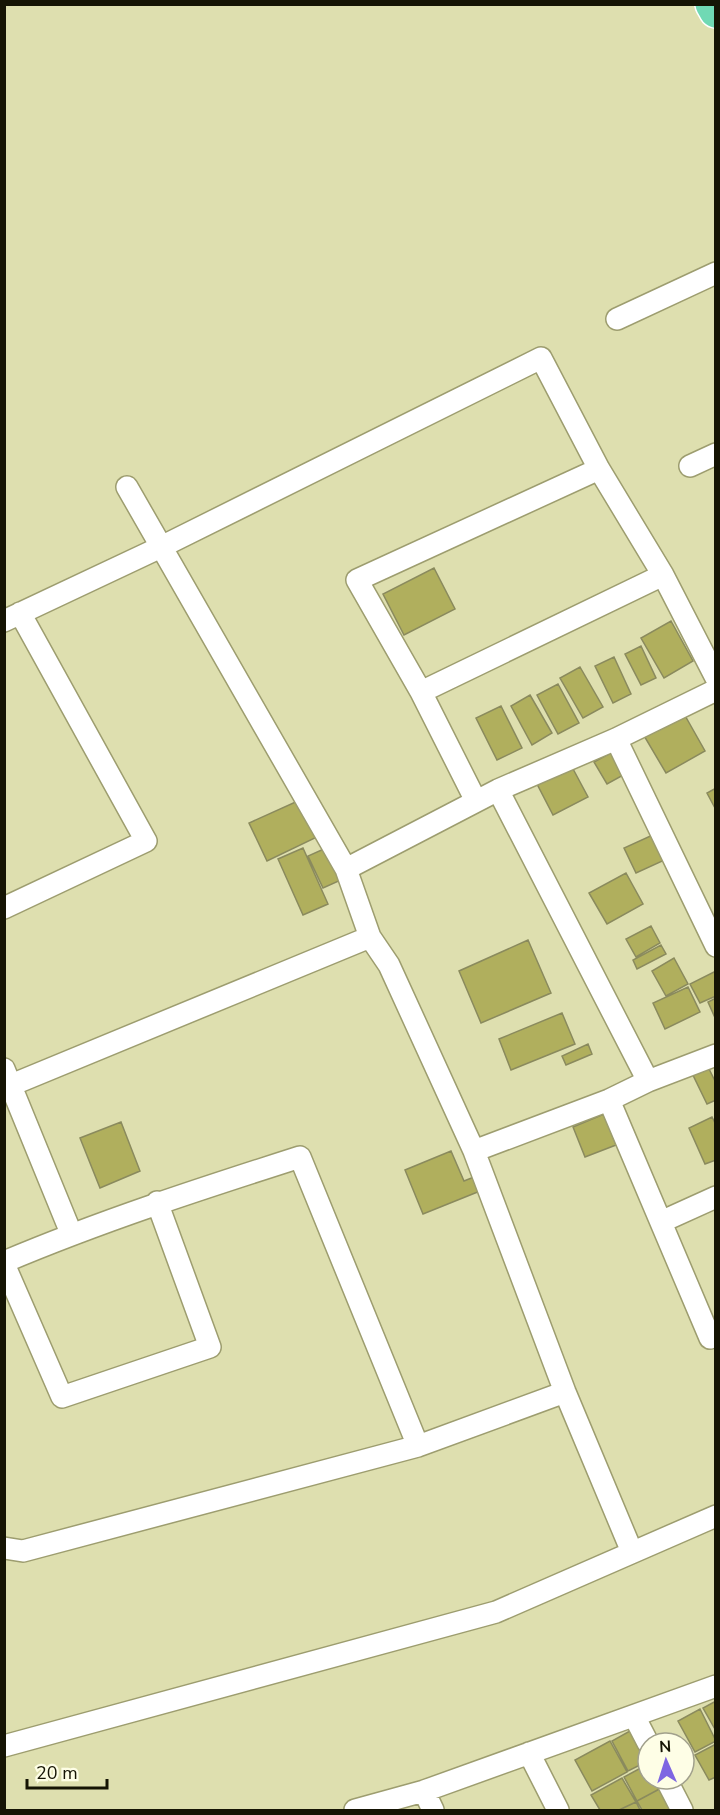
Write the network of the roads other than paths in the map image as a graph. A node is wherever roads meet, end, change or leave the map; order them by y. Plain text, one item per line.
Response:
1 (712, 4) edge
2 (716, 11) edge
3 (716, 273) edge
4 (617, 319) dead end
5 (716, 454) edge
6 (690, 466) dead end
7 (599, 469) junction
8 (127, 487) dead end
9 (160, 547) junction
10 (663, 575) junction
11 (12, 617) edge
12 (716, 678) edge
13 (716, 690) edge
14 (421, 692) junction
15 (616, 739) junction
16 (498, 790) junction
17 (476, 801) junction
18 (346, 869) junction
19 (6, 903) edge
20 (370, 937) junction
21 (716, 946) edge
22 (716, 1055) edge
23 (7, 1081) edge
24 (648, 1081) junction
25 (609, 1100) junction
26 (474, 1151) junction
27 (716, 1197) edge
28 (158, 1202) junction
29 (663, 1221) junction
30 (71, 1233) junction
31 (4, 1263) edge
32 (716, 1335) edge
33 (565, 1392) junction
34 (418, 1446) junction
35 (716, 1516) edge
36 (4, 1548) edge
37 (632, 1552) junction
38 (716, 1686) edge
39 (634, 1716) junction
40 (642, 1731) edge
41 (4, 1746) edge
42 (529, 1753) junction
43 (424, 1791) junction
44 (672, 1791) edge
45 (355, 1810) edge
46 (433, 1810) edge
47 (558, 1810) edge
48 (682, 1810) edge

1 - 2 highway
3 - 4 street
5 - 6 street
7 - 9 street
7 - 10 street
7 - 14 street
8 - 9 street
9 - 11 street
9 - 18 street
10 - 12 street
10 - 14 street
11 - 19 street
13 - 15 street
14 - 17 street
15 - 16 street
15 - 21 street
16 - 17 street
16 - 24 street
17 - 18 street
18 - 20 street
20 - 23 street
20 - 26 street
22 - 24 street
23 - 30 street
24 - 25 street
25 - 26 street
25 - 29 street
26 - 33 street
27 - 29 street
28 - 30 street
28 - 31 street
28 - 34 street
29 - 32 street
30 - 31 street
33 - 34 street
33 - 37 street
34 - 36 street
35 - 37 street
37 - 41 street
38 - 39 street
39 - 40 street
39 - 42 street
42 - 43 street
42 - 47 street
43 - 45 street
43 - 46 street
44 - 48 street

